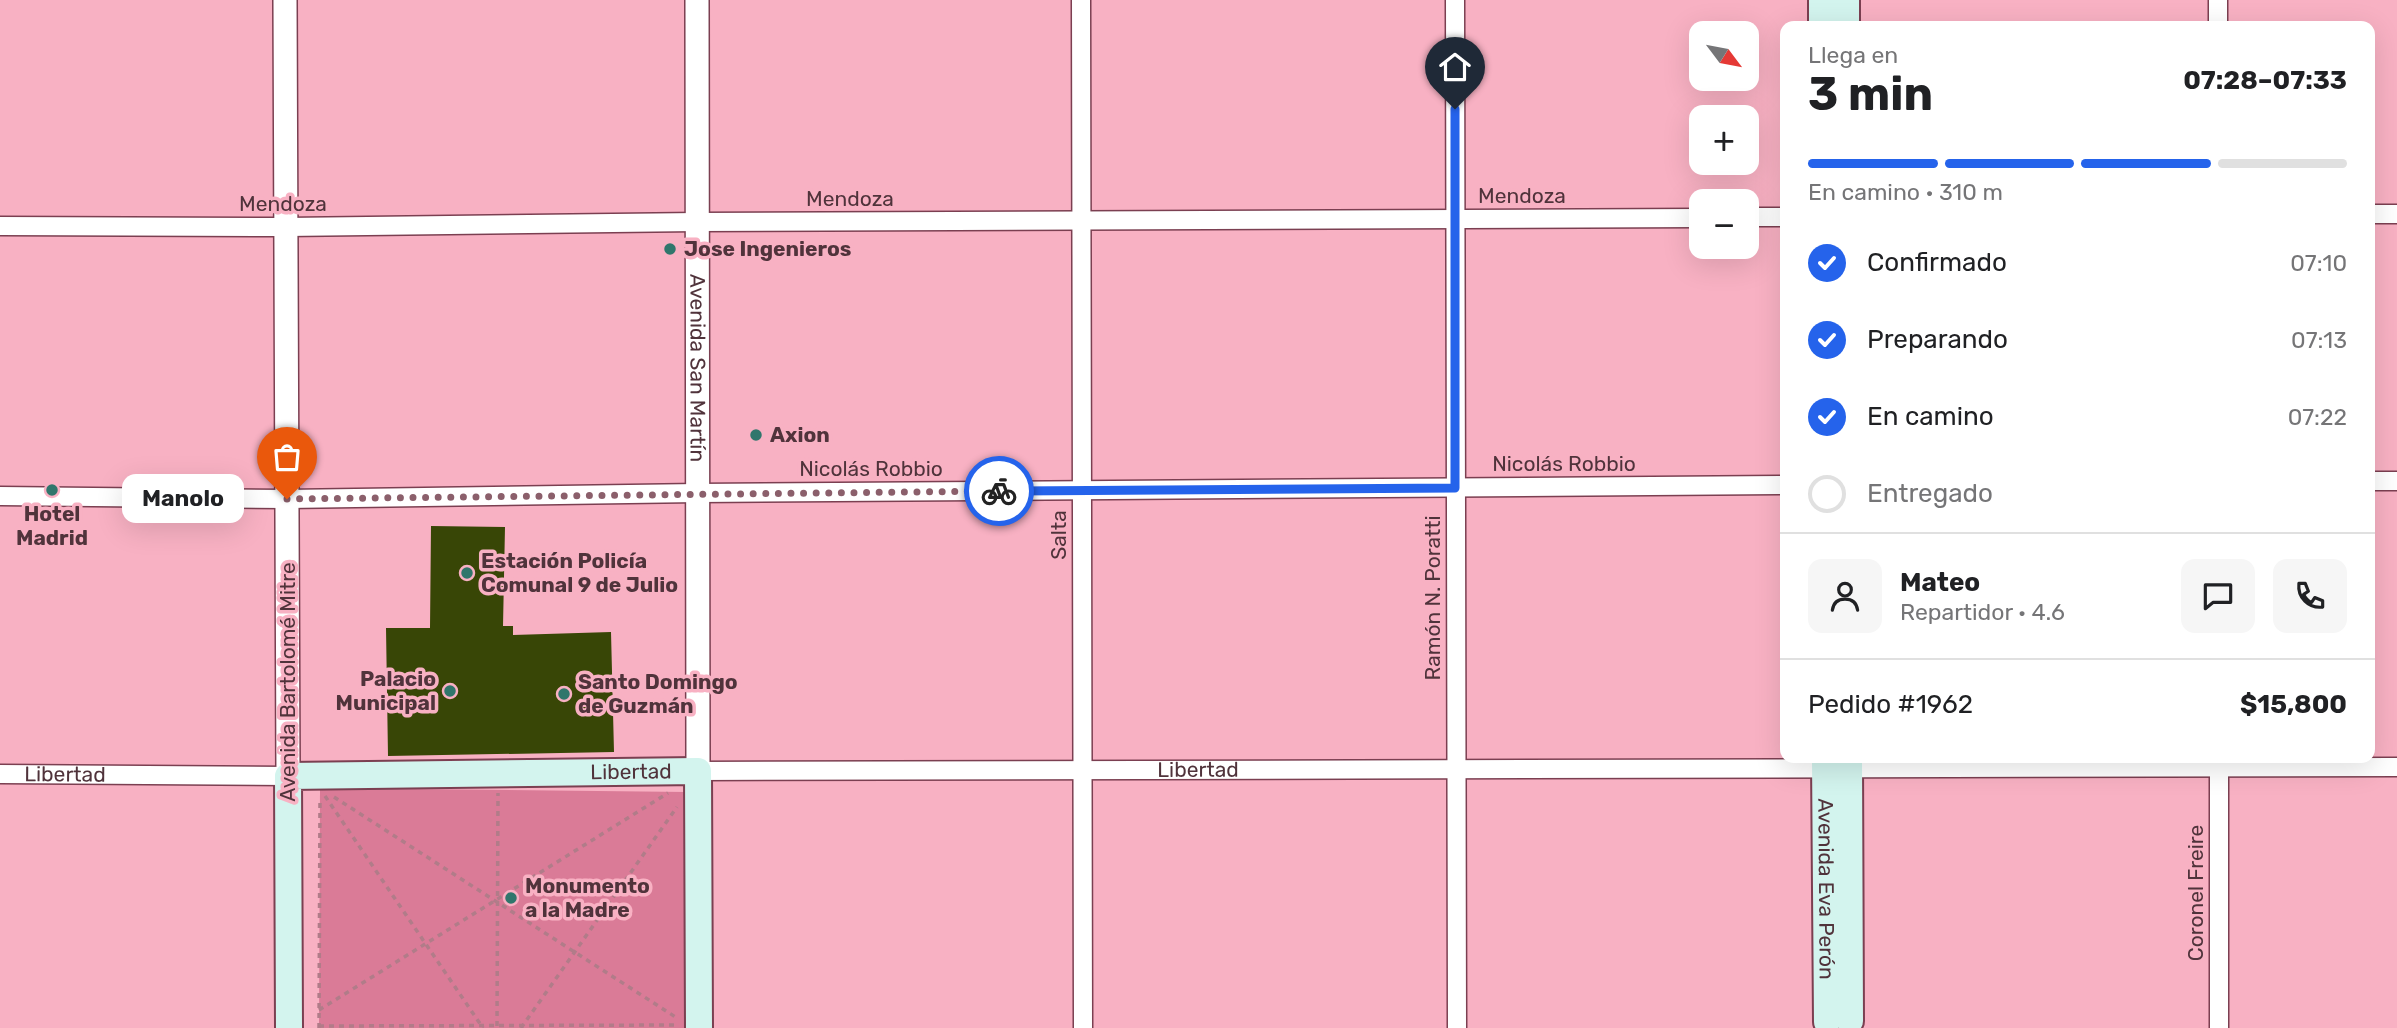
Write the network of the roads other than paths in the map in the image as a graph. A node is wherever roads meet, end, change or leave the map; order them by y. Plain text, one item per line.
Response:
1 (285, 0) edge
2 (697, 0) edge
3 (1081, 0) edge
4 (1455, 0) edge
5 (1822, 0) edge
6 (1846, 0) edge
7 (2218, 0) edge
8 (1822, 21) edge
9 (1846, 21) edge
10 (2218, 21) edge
11 (2375, 214) edge
12 (2397, 214) edge
13 (1759, 217) edge
14 (1780, 217) edge
15 (1689, 218) edge
16 (1455, 219) junction
17 (1082, 220) junction
18 (697, 222) junction
19 (0, 226) edge
20 (286, 227) junction
21 (2375, 481) edge
22 (2397, 481) edge
23 (1780, 485) edge
24 (1455, 488) junction
25 (1082, 490) junction
26 (698, 492) junction
27 (0, 496) edge
28 (287, 499) junction
29 (1837, 763) edge
30 (2219, 763) edge
31 (2397, 767) edge
32 (1456, 769) junction
33 (1082, 770) junction
34 (698, 771) junction
35 (0, 774) edge
36 (288, 776) junction
37 (699, 1015) edge
38 (1839, 1025) edge
39 (289, 1028) edge
40 (715, 1028) edge
41 (1083, 1028) edge
42 (1457, 1028) edge
43 (2219, 1028) edge

1 - 20 street, Avenida Bartolomé Mitre
2 - 18 street, Avenida San Martín
3 - 17 street, Salta
4 - 16 street, Ramón N. Poratti
5 - 8 main road
6 - 9 main road
7 - 10 street
11 - 12 street
13 - 14 street
15 - 16 street, Mendoza
16 - 17 street, Mendoza
16 - 24 street, Ramón N. Poratti
17 - 18 street, Mendoza
17 - 25 street, Salta
18 - 20 street, Mendoza
18 - 26 street, Avenida San Martín
19 - 20 street, Mendoza
20 - 28 street, Avenida Bartolomé Mitre
21 - 22 street
23 - 24 street, Nicolás Robbio
24 - 25 street, Nicolás Robbio
24 - 32 street, Ramón N. Poratti
25 - 26 street, Nicolás Robbio
25 - 33 street, Salta
26 - 28 street, Nicolás Robbio
26 - 34 street, Avenida San Martín
27 - 28 street, Nicolás Robbio
28 - 36 street, Avenida Bartolomé Mitre
29 - 30 street, Libertad
29 - 32 street, Libertad
29 - 38 main road, Avenida Eva Perón
30 - 31 street, Libertad
30 - 43 street, Coronel Freire
32 - 33 street, Libertad
32 - 42 street, Ramón N. Poratti
33 - 34 street, Libertad
33 - 41 street, Salta
34 - 36 main road, Libertad
34 - 37 main road, Avenida San Martín
35 - 36 street, Libertad
36 - 39 main road, Avenida Bartolomé Mitre
37 - 40 main road

